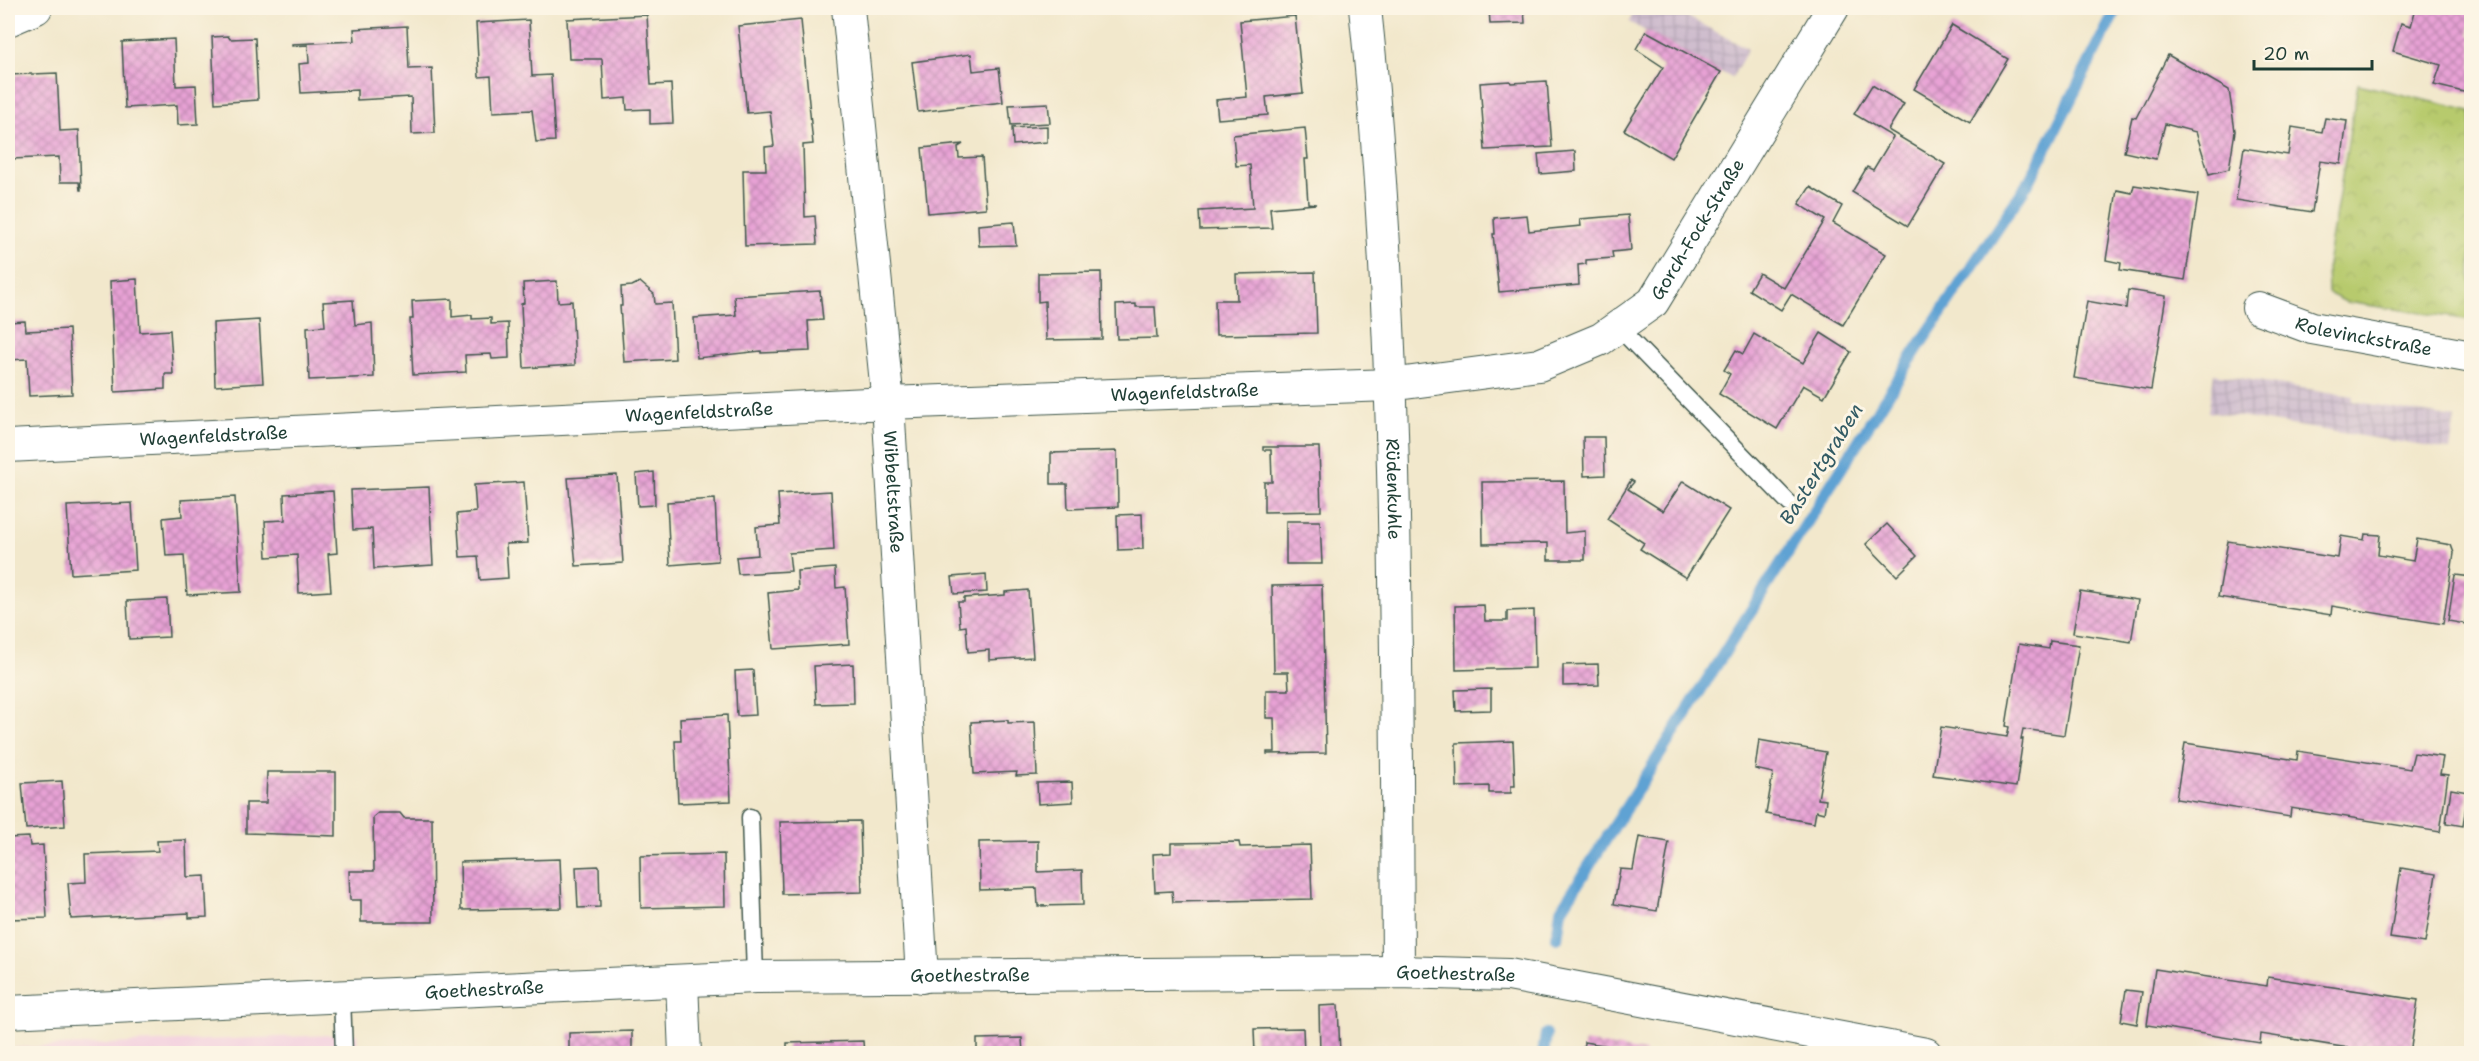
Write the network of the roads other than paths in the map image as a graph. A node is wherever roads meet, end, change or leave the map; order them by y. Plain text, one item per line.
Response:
1 (36, 8) edge
2 (848, 8) edge
3 (1365, 8) edge
4 (1833, 8) edge
5 (8, 20) edge
6 (2258, 308) dead end
7 (1617, 327) junction
8 (2472, 357) edge
9 (1390, 386) junction
10 (888, 403) junction
11 (8, 446) edge
12 (1790, 504) dead end
13 (750, 817) dead end
14 (1398, 972) junction
15 (922, 976) junction
16 (755, 977) junction
17 (682, 981) junction
18 (342, 994) junction
19 (8, 1012) edge
20 (1839, 1046) edge
21 (344, 1053) edge
22 (685, 1053) edge
23 (1926, 1053) edge

1 - 5 street
2 - 10 street, Wibbeltstraße
3 - 9 street, Rüdenkuhle
4 - 7 street, Gorch-Fock-Straße
6 - 8 street, Rolevinckstraße
7 - 9 street, Gorch-Fock-Straße
7 - 12 lane
9 - 10 street, Wagenfeldstraße
9 - 14 street, Rüdenkuhle
10 - 11 street, Wagenfeldstraße
10 - 15 street, Wibbeltstraße
13 - 16 lane
14 - 15 street, Goethestraße
14 - 20 street, Goethestraße
15 - 16 street, Goethestraße
16 - 17 street, Goethestraße
17 - 18 street, Goethestraße
17 - 22 street
18 - 19 street, Goethestraße
18 - 21 lane
20 - 23 street, Goethestraße

